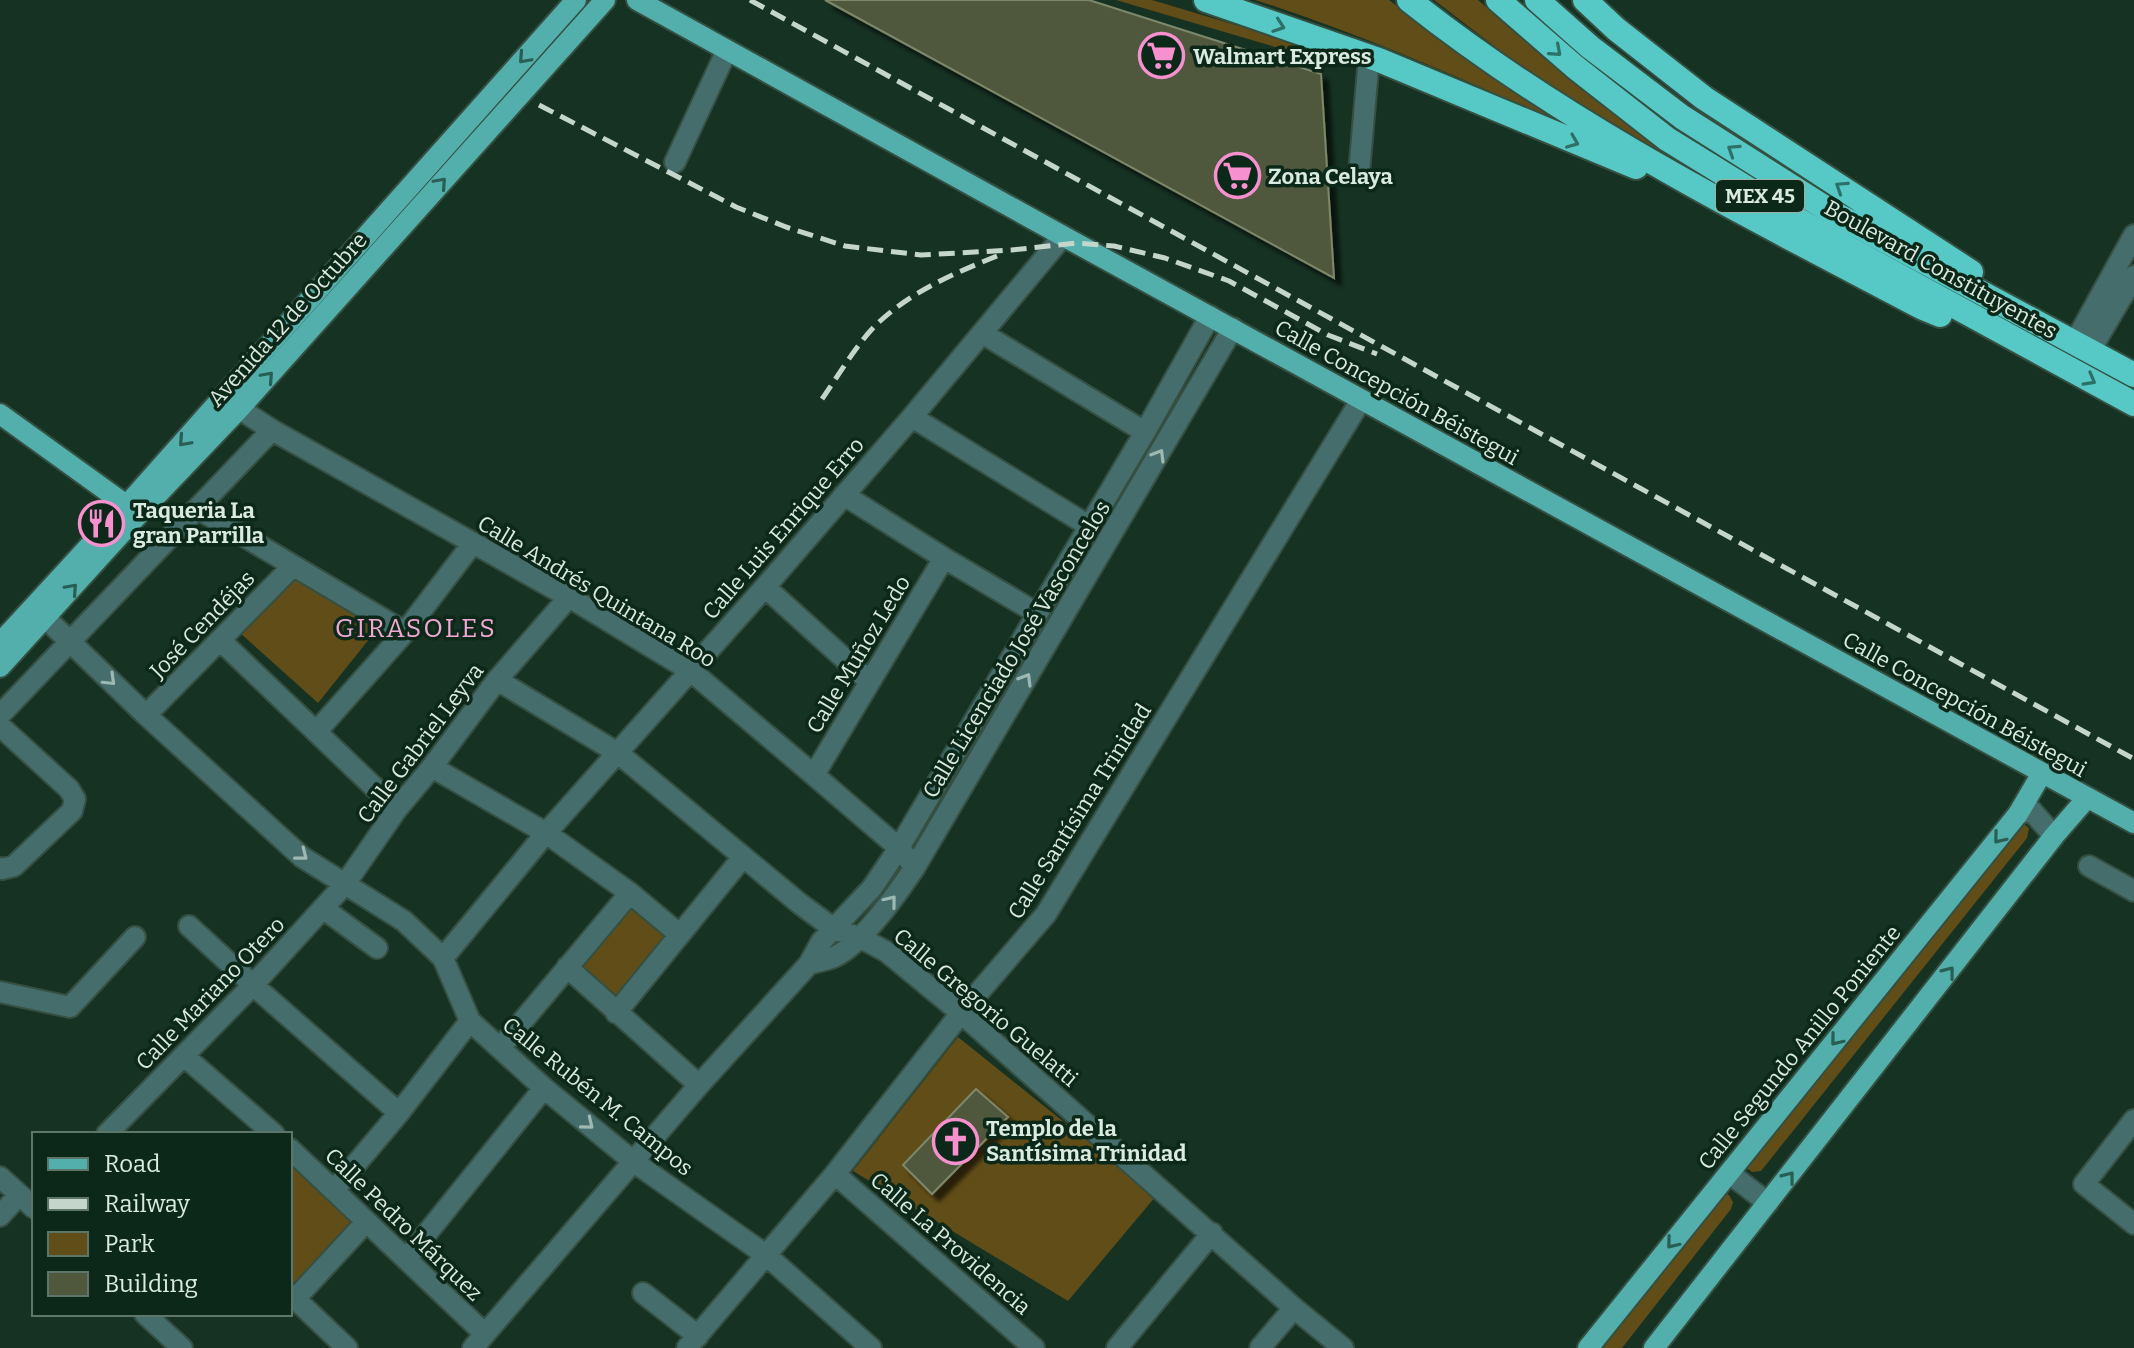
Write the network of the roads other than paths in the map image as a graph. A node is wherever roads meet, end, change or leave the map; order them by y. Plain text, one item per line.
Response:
1 (576, 0) edge
2 (605, 0) edge
3 (1206, 0) edge
4 (1498, 0) edge
5 (1537, 0) edge
6 (1585, 0) edge
7 (643, 2) edge
8 (1418, 7) edge
9 (727, 50) junction
10 (1369, 57) junction
11 (675, 162) dead end
12 (1359, 173) dead end
13 (1733, 207) junction
14 (2134, 235) edge
15 (1063, 236) junction
16 (2134, 276) edge
17 (1210, 316) junction
18 (1233, 328) junction
19 (982, 333) junction
20 (2078, 344) junction
21 (2047, 357) junction
22 (2134, 375) edge
23 (1361, 400) junction
24 (231, 404) junction
25 (2134, 404) edge
26 (0, 414) edge
27 (912, 417) junction
28 (272, 430) junction
29 (1145, 432) junction
30 (844, 495) junction
31 (198, 509) junction
32 (133, 510) junction
33 (1089, 526) junction
34 (473, 543) junction
35 (944, 558) junction
36 (292, 567) junction
37 (765, 587) junction
38 (569, 597) junction
39 (40, 612) junction
40 (1037, 613) junction
41 (405, 632) junction
42 (68, 641) junction
43 (221, 641) junction
44 (0, 643) edge
45 (0, 667) edge
46 (691, 671) junction
47 (497, 680) junction
48 (869, 681) junction
49 (0, 715) edge
50 (146, 715) junction
51 (0, 726) edge
52 (317, 731) junction
53 (618, 753) junction
54 (432, 767) junction
55 (2042, 773) junction
56 (814, 775) junction
57 (2087, 798) junction
58 (397, 809) junction
59 (2018, 814) junction
60 (2134, 823) edge
61 (546, 833) junction
62 (2054, 836) junction
63 (899, 848) junction
64 (743, 857) junction
65 (2089, 866) dead end
66 (915, 867) junction
67 (0, 868) edge
68 (345, 884) junction
69 (2134, 891) edge
70 (630, 893) junction
71 (324, 909) junction
72 (189, 926) dead end
73 (834, 929) junction
74 (679, 934) junction
75 (135, 937) dead end
76 (859, 937) junction
77 (377, 948) dead end
78 (443, 958) junction
79 (809, 964) junction
80 (567, 967) junction
81 (253, 985) junction
82 (0, 992) edge
83 (616, 1013) junction
84 (961, 1013) junction
85 (470, 1021) junction
86 (500, 1048) junction
87 (184, 1056) junction
88 (699, 1085) junction
89 (544, 1088) junction
90 (399, 1113) junction
91 (2134, 1120) edge
92 (261, 1130) edge
93 (109, 1132) edge
94 (292, 1151) edge
95 (634, 1162) junction
96 (1729, 1173) junction
97 (835, 1174) junction
98 (0, 1177) edge
99 (334, 1190) junction
100 (1768, 1203) junction
101 (30, 1205) edge
102 (0, 1216) edge
103 (366, 1222) junction
104 (2134, 1224) edge
105 (1212, 1233) junction
106 (766, 1255) junction
107 (407, 1258) junction
108 (643, 1293) dead end
109 (292, 1296) edge
110 (1294, 1308) junction
111 (147, 1316) edge
112 (479, 1341) edge
113 (693, 1342) edge
114 (182, 1348) edge
115 (347, 1348) edge
116 (871, 1348) edge
117 (1034, 1348) edge
118 (1117, 1348) edge
119 (1260, 1348) edge
120 (1343, 1348) edge
121 (1588, 1348) edge
122 (1654, 1348) edge

1 -> 24 main road, Avenida 12 de Octubre
24 -> 2 main road, Avenida 12 de Octubre
3 -> 10 highway
4 -> 21 highway, Boulevard Constituyentes / MEX 45
20 -> 5 highway, Boulevard Constituyentes / MEX 45
20 -> 6 highway
7 - 9 main road, Calle Concepción Béistegui
8 - 13 highway
9 - 11 street
9 - 15 main road, Calle Concepción Béistegui
10 - 12 street
10 -> 13 highway
13 - 21 highway
14 - 20 street
15 - 17 main road, Calle Concepción Béistegui
15 - 19 street, Calle Luis Enrique Erro
16 - 20 street
17 - 18 main road, Calle Concepción Béistegui
17 - 29 street, Calle Licenciado José Vasconcelos
18 - 23 main road, Calle Concepción Béistegui
66 -> 18 street, Calle Licenciado José Vasconcelos
19 - 27 street, Calle Luis Enrique Erro
19 - 29 street
20 - 22 highway, Boulevard Constituyentes / MEX 45
21 -> 25 highway, Boulevard Constituyentes / MEX 45
23 - 55 main road, Calle Concepción Béistegui
23 - 84 street, Calle Santísima Trinidad
24 - 28 street, Calle Andrés Quintana Roo
24 - 32 main road, Avenida 12 de Octubre
26 - 32 main road
27 - 30 street, Calle Luis Enrique Erro
27 - 33 street
28 - 31 street
28 - 34 street, Calle Andrés Quintana Roo
29 - 33 street, Calle Licenciado José Vasconcelos
30 - 35 street
30 - 37 street, Calle Luis Enrique Erro
31 - 36 street
31 - 42 street
32 - 39 main road, Avenida 12 de Octubre
33 - 40 street, Calle Licenciado José Vasconcelos
34 - 38 street, Calle Andrés Quintana Roo
34 - 41 street
35 - 40 street
35 - 48 street, Calle Muñoz Ledo
36 - 41 street
36 - 43 street, José Cendéjas
37 - 46 street, Calle Luis Enrique Erro
37 - 48 street
38 - 46 street, Calle Andrés Quintana Roo
38 - 47 street, Calle Gabriel Leyva
39 - 42 street, Calle Rubén M. Campos
39 - 44 main road, Avenida 12 de Octubre
39 - 45 main road, Avenida 12 de Octubre
40 - 63 street, Calle Licenciado José Vasconcelos
41 - 52 street
42 - 49 street
42 -> 50 street, Calle Rubén M. Campos
43 - 50 street, José Cendéjas
43 - 52 street
46 - 53 street, Calle Luis Enrique Erro
46 - 56 street, Calle Andrés Quintana Roo
47 - 53 street, Calle Gregorio Guelatti
47 - 54 street, Calle Gabriel Leyva
48 - 56 street, Calle Muñoz Ledo
50 -> 68 street, Calle Rubén M. Campos
51 - 67 street
52 - 58 street
53 - 61 street, Calle Luis Enrique Erro
53 - 64 street, Calle Gregorio Guelatti
54 - 58 street, Calle Gabriel Leyva
54 - 61 street
55 - 57 main road, Calle Concepción Béistegui
55 - 59 main road, Calle Segundo Anillo Poniente
56 - 63 street, Calle Andrés Quintana Roo
57 - 60 main road, Calle Concepción Béistegui
57 - 62 main road
58 - 68 street, Calle Gabriel Leyva
59 - 62 street
59 -> 96 main road, Calle Segundo Anillo Poniente
61 - 70 street
61 - 78 street, Calle Luis Enrique Erro
100 -> 62 main road
63 - 66 street, Calle Andrés Quintana Roo
63 - 73 street, Calle Licenciado José Vasconcelos
64 - 73 street, Calle Gregorio Guelatti
64 - 74 street
65 - 69 street
76 -> 66 street, Calle Licenciado José Vasconcelos
68 - 71 street, Calle Mariano Otero
68 - 78 street, Calle Rubén M. Campos
70 - 74 street
70 - 80 street
71 - 77 street
71 - 81 street, Calle Mariano Otero
72 - 81 street
73 - 76 street, Calle Gregorio Guelatti
73 - 79 street, Calle Licenciado José Vasconcelos
74 - 83 street
75 - 82 street
76 - 79 street, Calle Licenciado José Vasconcelos
76 - 84 street, Calle Gregorio Guelatti
78 - 85 street, Calle Rubén M. Campos
79 - 88 street, Calle Licenciado José Vasconcelos
80 - 83 street
80 - 86 street
81 - 87 street, Calle Mariano Otero
81 - 90 street
83 - 88 street
84 - 97 street, Calle Santísima Trinidad
84 - 105 street, Calle Gregorio Guelatti
85 - 86 street, Calle Rubén M. Campos
85 - 90 street
86 - 89 street, Calle Rubén M. Campos
87 - 92 street
87 - 93 street, Calle Mariano Otero
88 - 95 street, Calle Licenciado José Vasconcelos
89 -> 95 street, Calle Rubén M. Campos
89 - 107 street
90 - 99 street
91 - 104 street
94 - 99 street, Calle Pedro Márquez
95 - 106 street, Calle Rubén M. Campos
95 - 112 street, Calle Licenciado José Vasconcelos
96 - 100 street
96 -> 121 main road, Calle Segundo Anillo Poniente
97 - 106 street, Calle Santísima Trinidad
97 - 117 street, Calle La Providencia
98 - 101 street
99 - 103 street, Calle Pedro Márquez
100 - 122 main road
101 - 102 street
103 - 107 street, Calle Pedro Márquez
103 - 109 street
105 - 110 street, Calle Gregorio Guelatti
105 - 118 street
106 - 113 street, Calle Santísima Trinidad
106 - 116 street, Calle Rubén M. Campos
107 - 112 street, Calle Pedro Márquez
108 - 113 street
109 - 115 street
110 - 119 street
110 - 120 street, Calle Gregorio Guelatti
111 - 114 street

